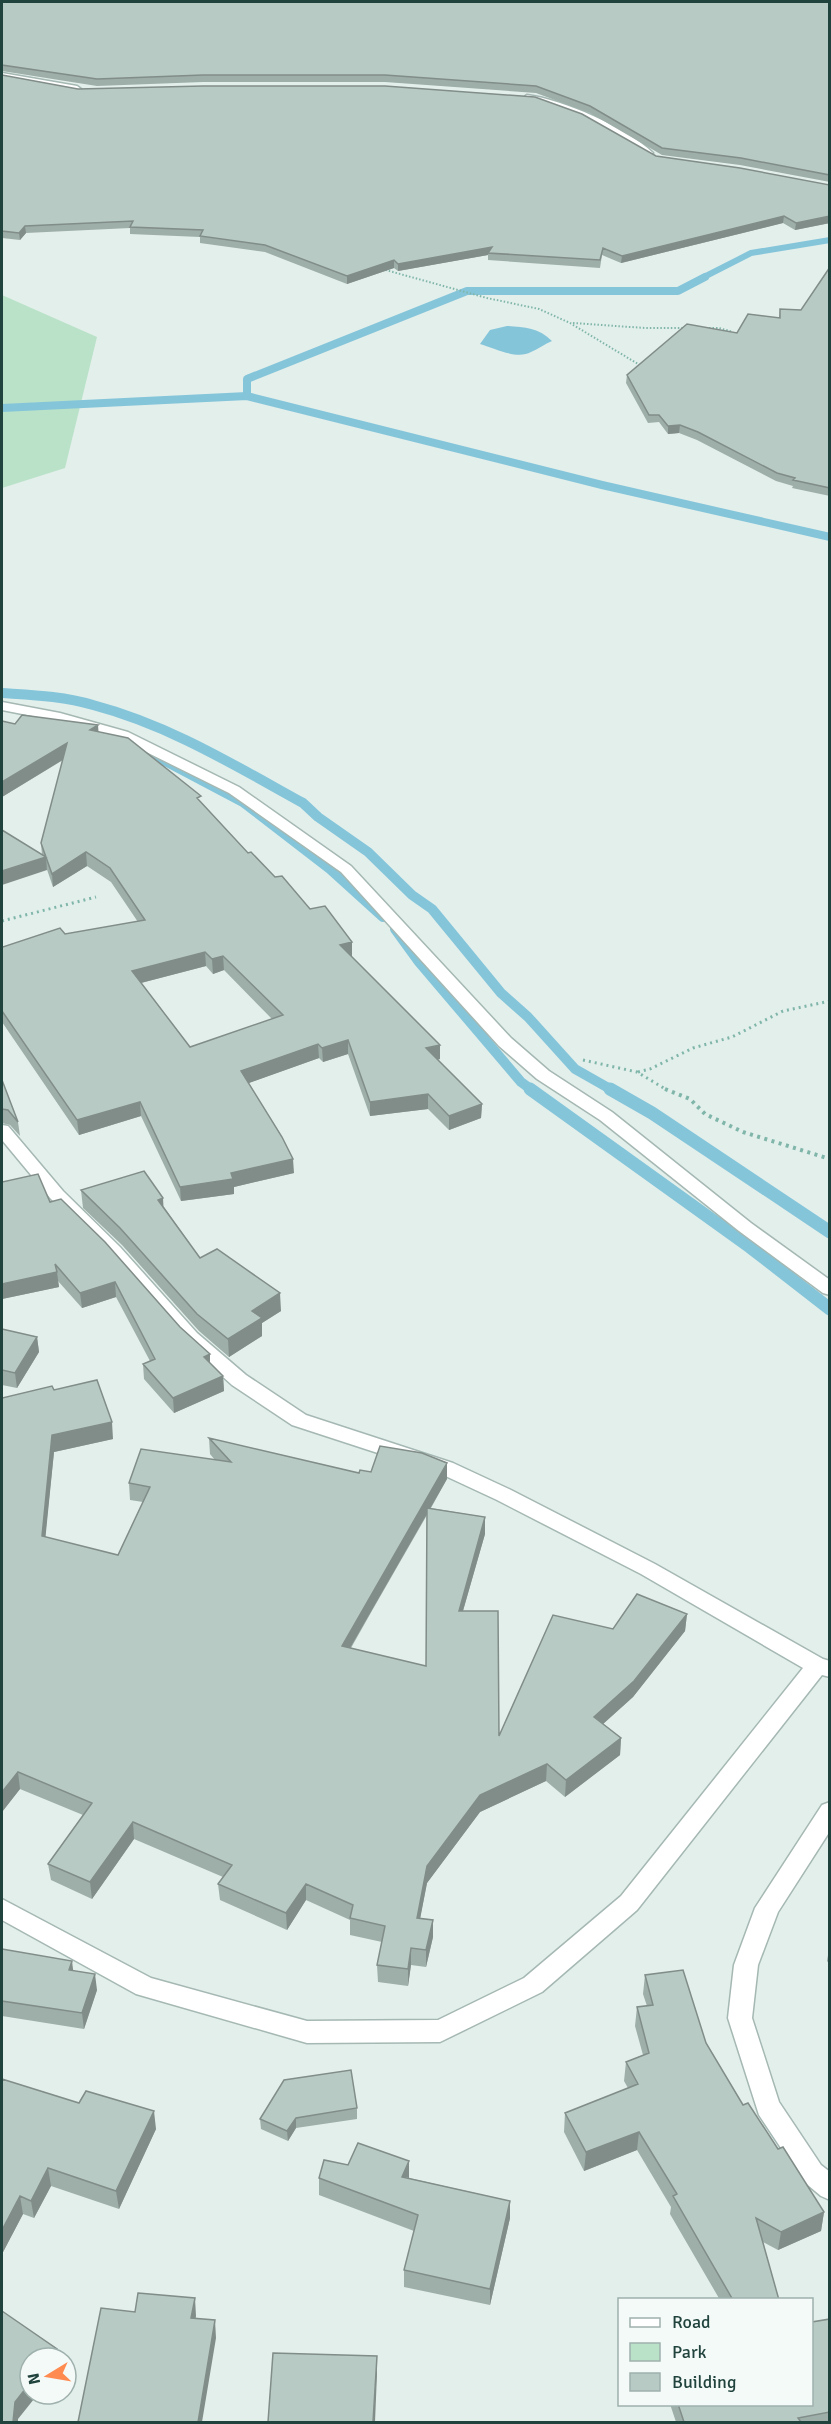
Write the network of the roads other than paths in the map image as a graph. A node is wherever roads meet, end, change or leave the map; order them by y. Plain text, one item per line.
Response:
1 (2, 76) edge
2 (88, 90) edge
3 (514, 98) edge
4 (659, 159) edge
5 (2, 706) edge
6 (2, 1130) edge
7 (830, 1289) edge
8 (823, 1668) edge
9 (830, 1810) edge
10 (2, 1909) edge
11 (830, 2188) edge

1 - 2 street
3 - 4 street
5 - 7 street
6 - 8 street
8 - 10 street
9 - 11 street

